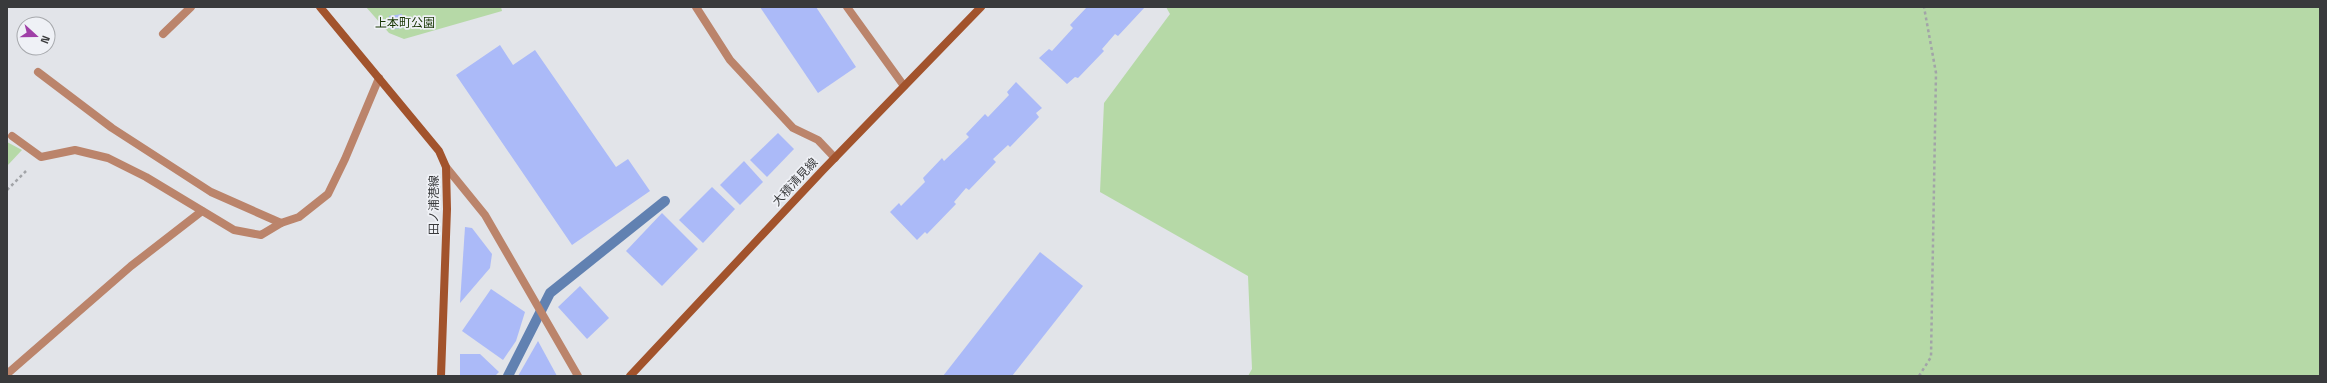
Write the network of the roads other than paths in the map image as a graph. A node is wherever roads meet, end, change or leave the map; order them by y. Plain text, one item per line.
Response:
1 (191, 7) edge
2 (320, 7) edge
3 (696, 7) edge
4 (847, 7) edge
5 (981, 7) edge
6 (163, 34) dead end
7 (38, 72) dead end
8 (379, 78) junction
9 (904, 86) junction
10 (12, 136) dead end
11 (835, 158) junction
12 (446, 167) junction
13 (202, 212) junction
14 (281, 223) junction
15 (7, 374) edge
16 (440, 376) edge
17 (578, 376) edge
18 (630, 376) edge

1 - 6 street
2 - 8 main road, 田ノ浦港線
3 - 11 street
4 - 9 street
5 - 9 main road, 大積清見線
7 - 14 street
8 - 12 main road, 田ノ浦港線
8 - 14 street
9 - 11 main road, 大積清見線
10 - 13 street
11 - 18 main road, 大積清見線
12 - 16 main road, 田ノ浦港線
12 - 17 street
13 - 14 street
13 - 15 street

